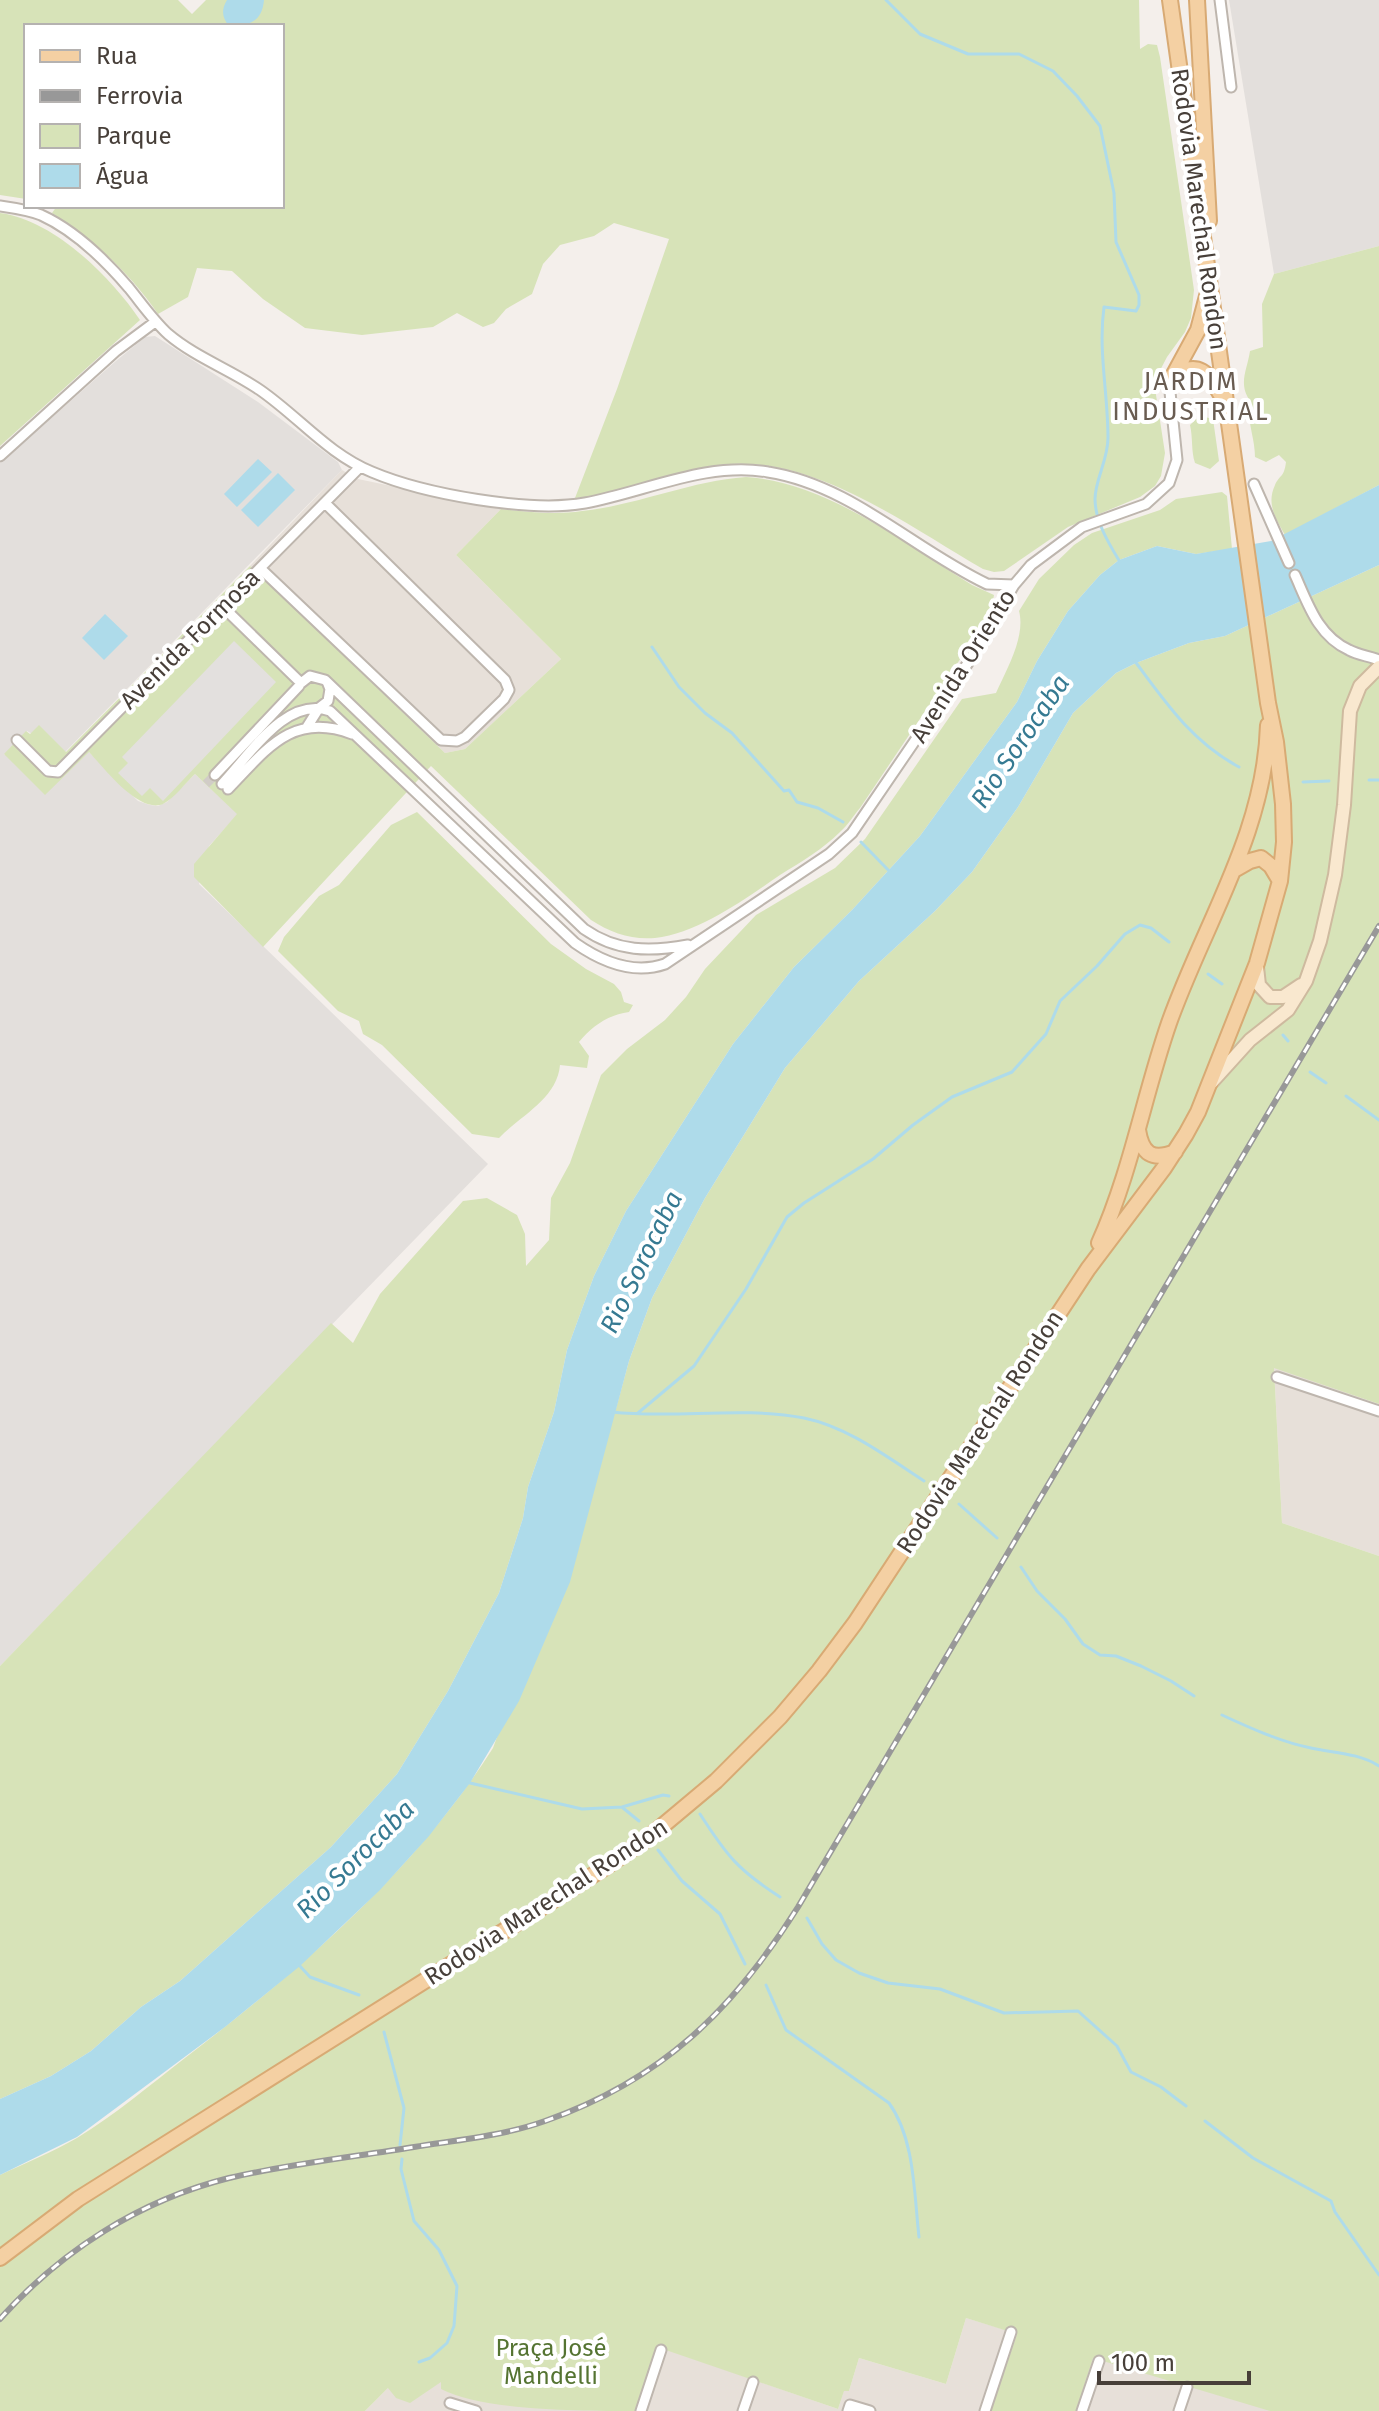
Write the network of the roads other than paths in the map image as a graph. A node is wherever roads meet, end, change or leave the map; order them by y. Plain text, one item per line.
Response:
1 (1170, 0) edge
2 (1197, 0) edge
3 (1220, 0) edge
4 (1231, 87) dead end
5 (0, 206) edge
6 (1208, 260) junction
7 (155, 322) junction
8 (1173, 376) junction
9 (1225, 403) junction
10 (0, 456) edge
11 (360, 467) junction
12 (1254, 484) dead end
13 (325, 503) junction
14 (1289, 563) dead end
15 (260, 568) junction
16 (1295, 575) dead end
17 (1014, 585) junction
18 (222, 606) junction
19 (1379, 660) edge
20 (1379, 667) edge
21 (300, 684) junction
22 (328, 684) junction
23 (1268, 703) junction
24 (315, 708) junction
25 (290, 714) junction
26 (307, 727) junction
27 (283, 736) junction
28 (358, 736) junction
29 (17, 740) dead end
30 (222, 783) junction
31 (1236, 869) junction
32 (1280, 881) junction
33 (693, 944) junction
34 (1257, 963) junction
35 (1306, 981) junction
36 (1209, 1084) junction
37 (1138, 1127) junction
38 (1175, 1152) junction
39 (1088, 1269) junction
40 (1277, 1377) dead end
41 (1379, 1411) edge
42 (0, 2258) edge
43 (1011, 2332) dead end
44 (661, 2350) dead end
45 (1099, 2361) dead end
46 (753, 2382) dead end
47 (1187, 2387) dead end
48 (450, 2403) dead end
49 (849, 2408) edge
50 (476, 2411) edge
51 (641, 2411) edge
52 (743, 2411) edge
53 (870, 2411) edge
54 (985, 2411) edge
55 (1082, 2411) edge
56 (1179, 2411) edge

1 - 6 main road, Rodovia Marechal Rondon
2 - 6 main road
3 - 4 street
5 - 7 street
6 - 8 main road
6 - 9 main road, Rodovia Marechal Rondon
7 - 10 street
7 - 11 street
8 - 9 main road
8 - 17 street, Avenida Oriento
9 - 23 main road, Rodovia Marechal Rondon
11 - 13 street, Avenida Formosa
11 - 17 street
12 - 14 street
13 - 15 street, Avenida Formosa
13 - 15 street
15 - 18 street, Avenida Formosa
16 - 19 street
17 - 33 street, Avenida Oriento
18 - 21 street
18 - 29 street, Avenida Formosa
20 - 35 main road
21 - 22 street
21 - 24 street
21 - 30 street
22 - 24 street
22 - 33 street, Avenida Oriento
23 - 31 main road, Rodovia Marechal Rondon
23 - 32 main road, Rodovia Marechal Rondon
24 - 25 street
24 - 26 street
24 - 28 street, Avenida Oriento
25 - 27 street
25 - 30 street
26 - 27 street
26 - 28 street
27 - 30 street
28 - 33 street, Avenida Oriento
31 - 32 main road
31 - 37 main road, Rodovia Marechal Rondon
32 - 34 main road, Rodovia Marechal Rondon
34 - 35 main road
34 - 36 main road, Rodovia Marechal Rondon
35 - 36 main road
36 - 38 main road, Rodovia Marechal Rondon
37 - 38 main road
37 - 39 main road, Rodovia Marechal Rondon
38 - 39 main road, Rodovia Marechal Rondon
39 - 42 main road, Rodovia Marechal Rondon
40 - 41 street
43 - 54 street
44 - 51 street
45 - 55 street
46 - 52 street
47 - 56 street
48 - 50 street
49 - 53 street

